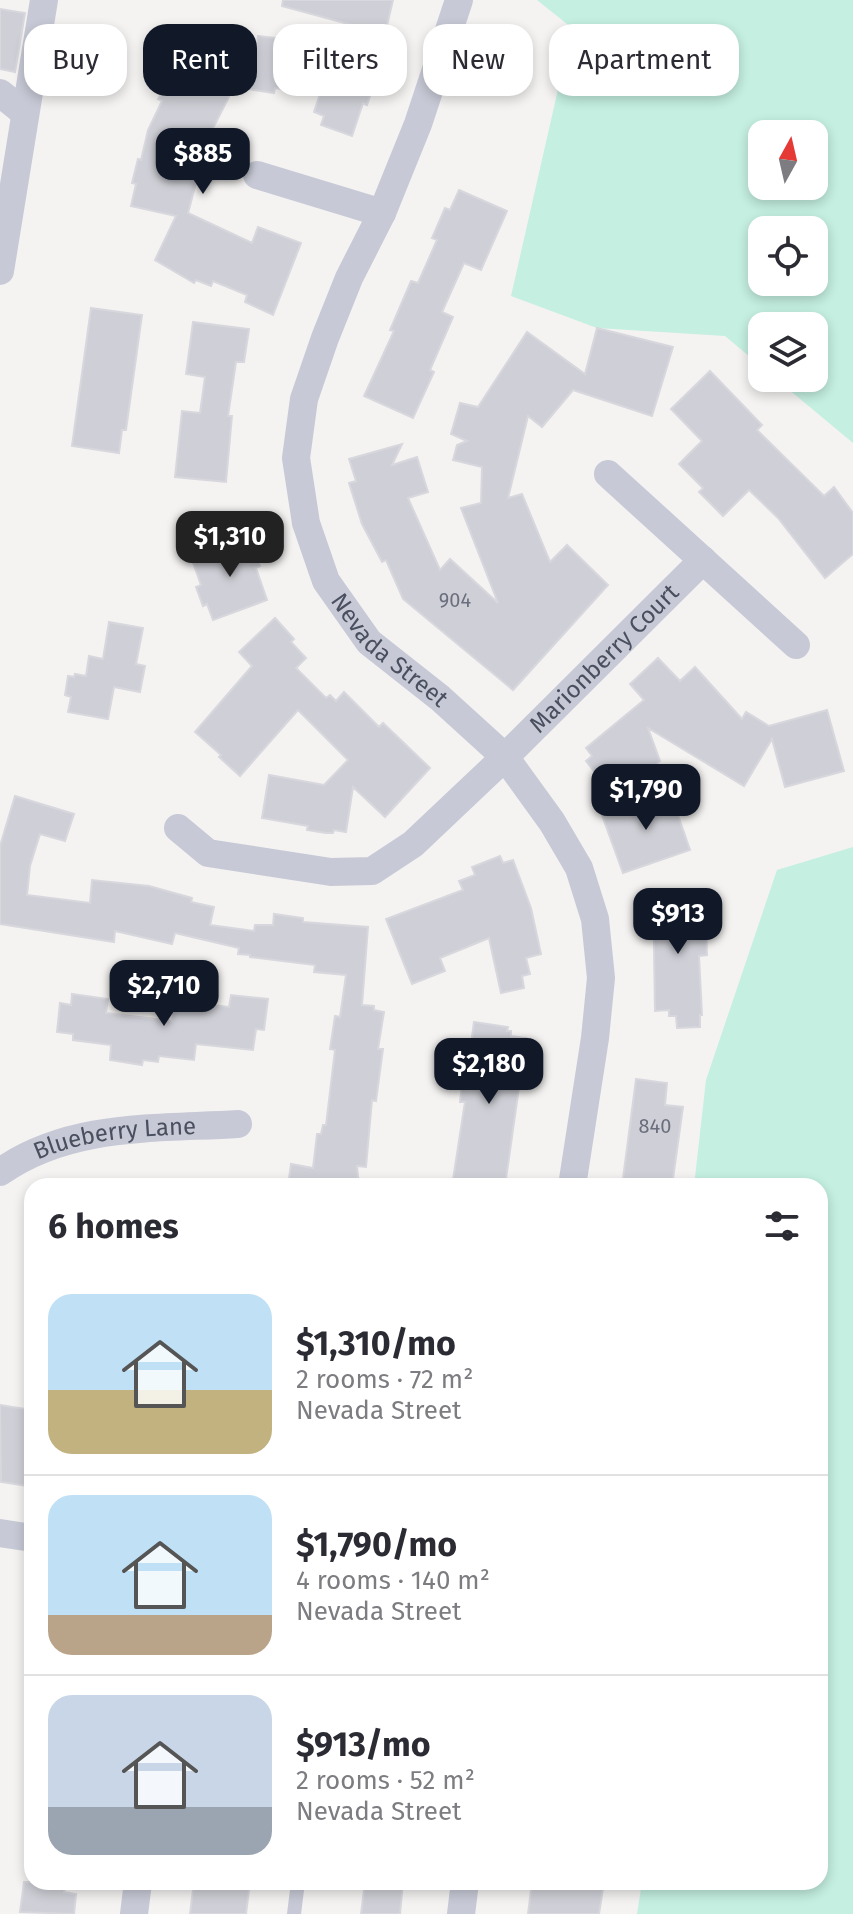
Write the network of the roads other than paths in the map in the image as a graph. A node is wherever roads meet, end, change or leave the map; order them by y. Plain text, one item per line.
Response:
1 (44, 0) edge
2 (459, 0) edge
3 (0, 93) edge
4 (25, 113) junction
5 (257, 175) dead end
6 (382, 213) junction
7 (0, 271) edge
8 (608, 474) dead end
9 (703, 560) junction
10 (796, 645) dead end
11 (505, 757) junction
12 (178, 828) dead end
13 (238, 1124) dead end
14 (0, 1172) edge
15 (573, 1178) edge
16 (0, 1533) edge
17 (24, 1537) edge
18 (137, 1890) edge
19 (297, 1890) edge
20 (464, 1890) edge
21 (134, 1914) edge
22 (294, 1914) edge
23 (461, 1914) edge

1 - 4 street
2 - 6 street, Nevada Street
3 - 4 street
4 - 7 street
5 - 6 street
6 - 11 street, Nevada Street
8 - 9 street
9 - 10 street
9 - 11 street, Marionberry Court
11 - 12 street, Marionberry Court
11 - 15 street, Nevada Street
13 - 14 street, Blueberry Lane
16 - 17 street
18 - 21 street
19 - 22 lane
20 - 23 street

